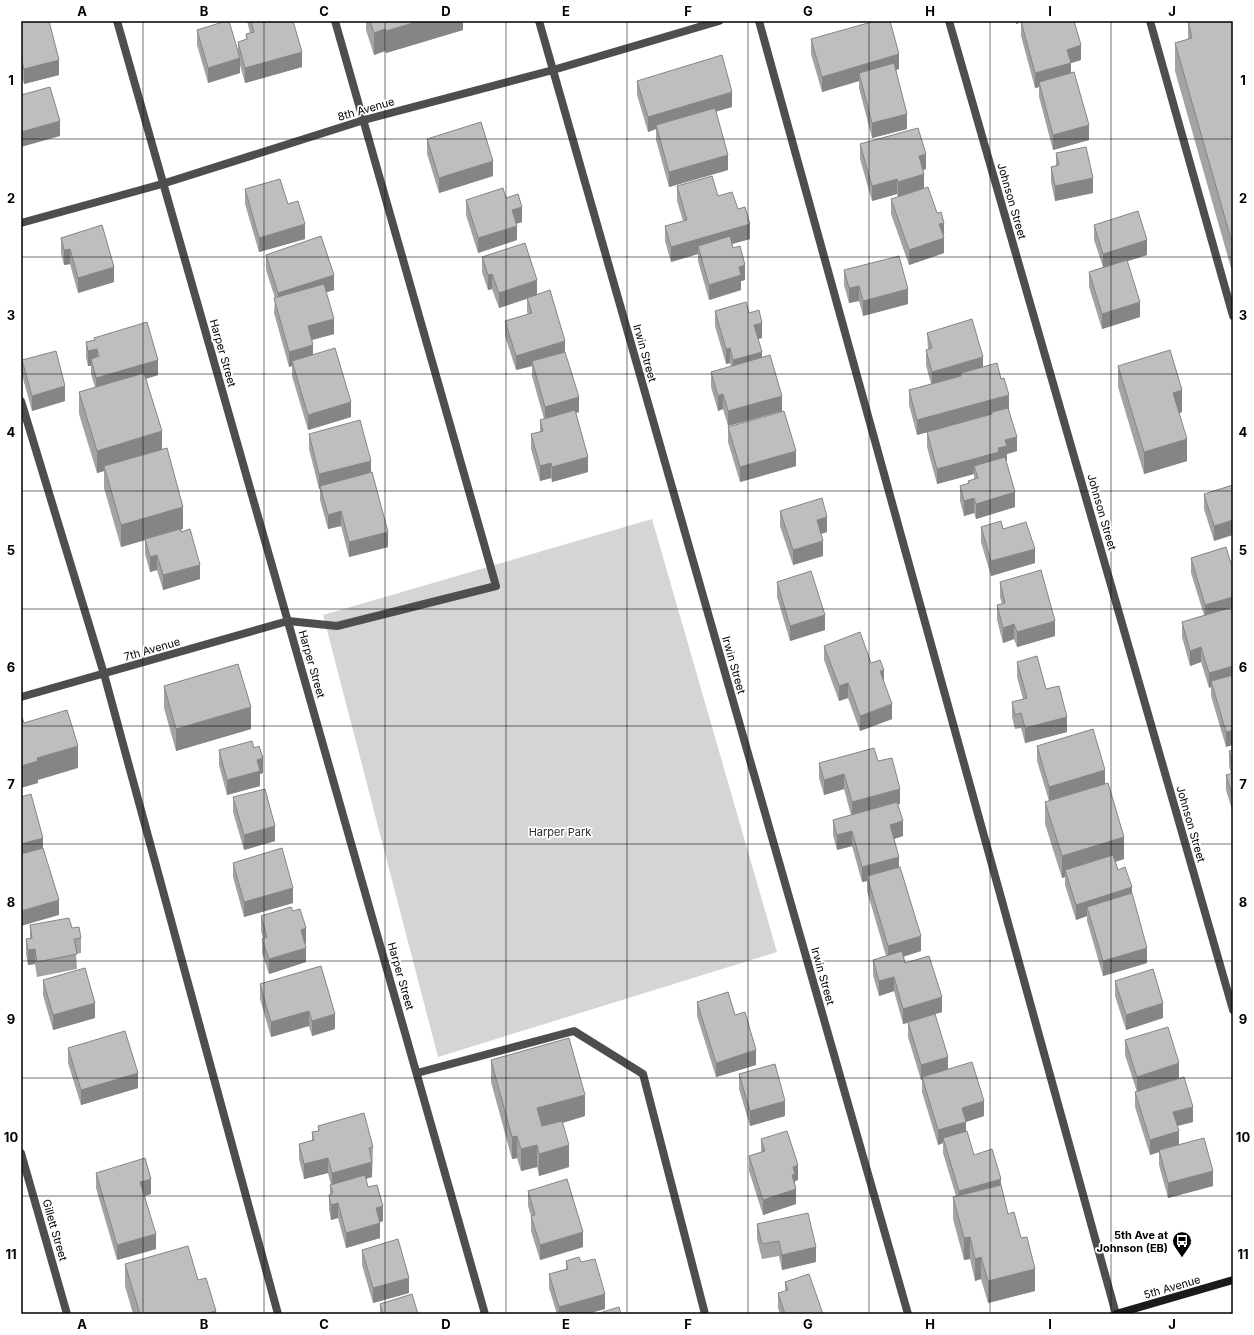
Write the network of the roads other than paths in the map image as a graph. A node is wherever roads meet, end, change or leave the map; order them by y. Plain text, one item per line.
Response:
1 (117, 21) edge
2 (335, 21) edge
3 (539, 21) edge
4 (719, 21) edge
5 (759, 21) edge
6 (949, 21) edge
7 (1150, 21) edge
8 (553, 70) junction
9 (364, 120) junction
10 (162, 184) junction
11 (21, 223) edge
12 (1233, 316) edge
13 (21, 401) edge
14 (288, 621) junction
15 (104, 674) junction
16 (21, 697) edge
17 (1233, 1010) edge
18 (417, 1073) junction
19 (21, 1153) edge
20 (1233, 1280) edge
21 (67, 1314) edge
22 (278, 1314) edge
23 (485, 1314) edge
24 (705, 1314) edge
25 (908, 1314) edge
26 (1116, 1314) edge

1 - 10 street, Harper Street
2 - 9 street
3 - 8 street, Irwin Street
4 - 8 street, 8th Avenue
5 - 26 street
6 - 17 street, Johnson Street
7 - 12 street
8 - 9 street, 8th Avenue
8 - 25 street, Irwin Street
9 - 10 street, 8th Avenue
9 - 14 street
10 - 11 street, 8th Avenue
10 - 14 street, Harper Street
13 - 15 street
14 - 15 street, 7th Avenue
14 - 18 street, Harper Street
15 - 16 street, 7th Avenue
15 - 22 street
18 - 23 street, Harper Street
18 - 24 street
19 - 21 street, Gillett Street
20 - 26 main road, 5th Avenue

